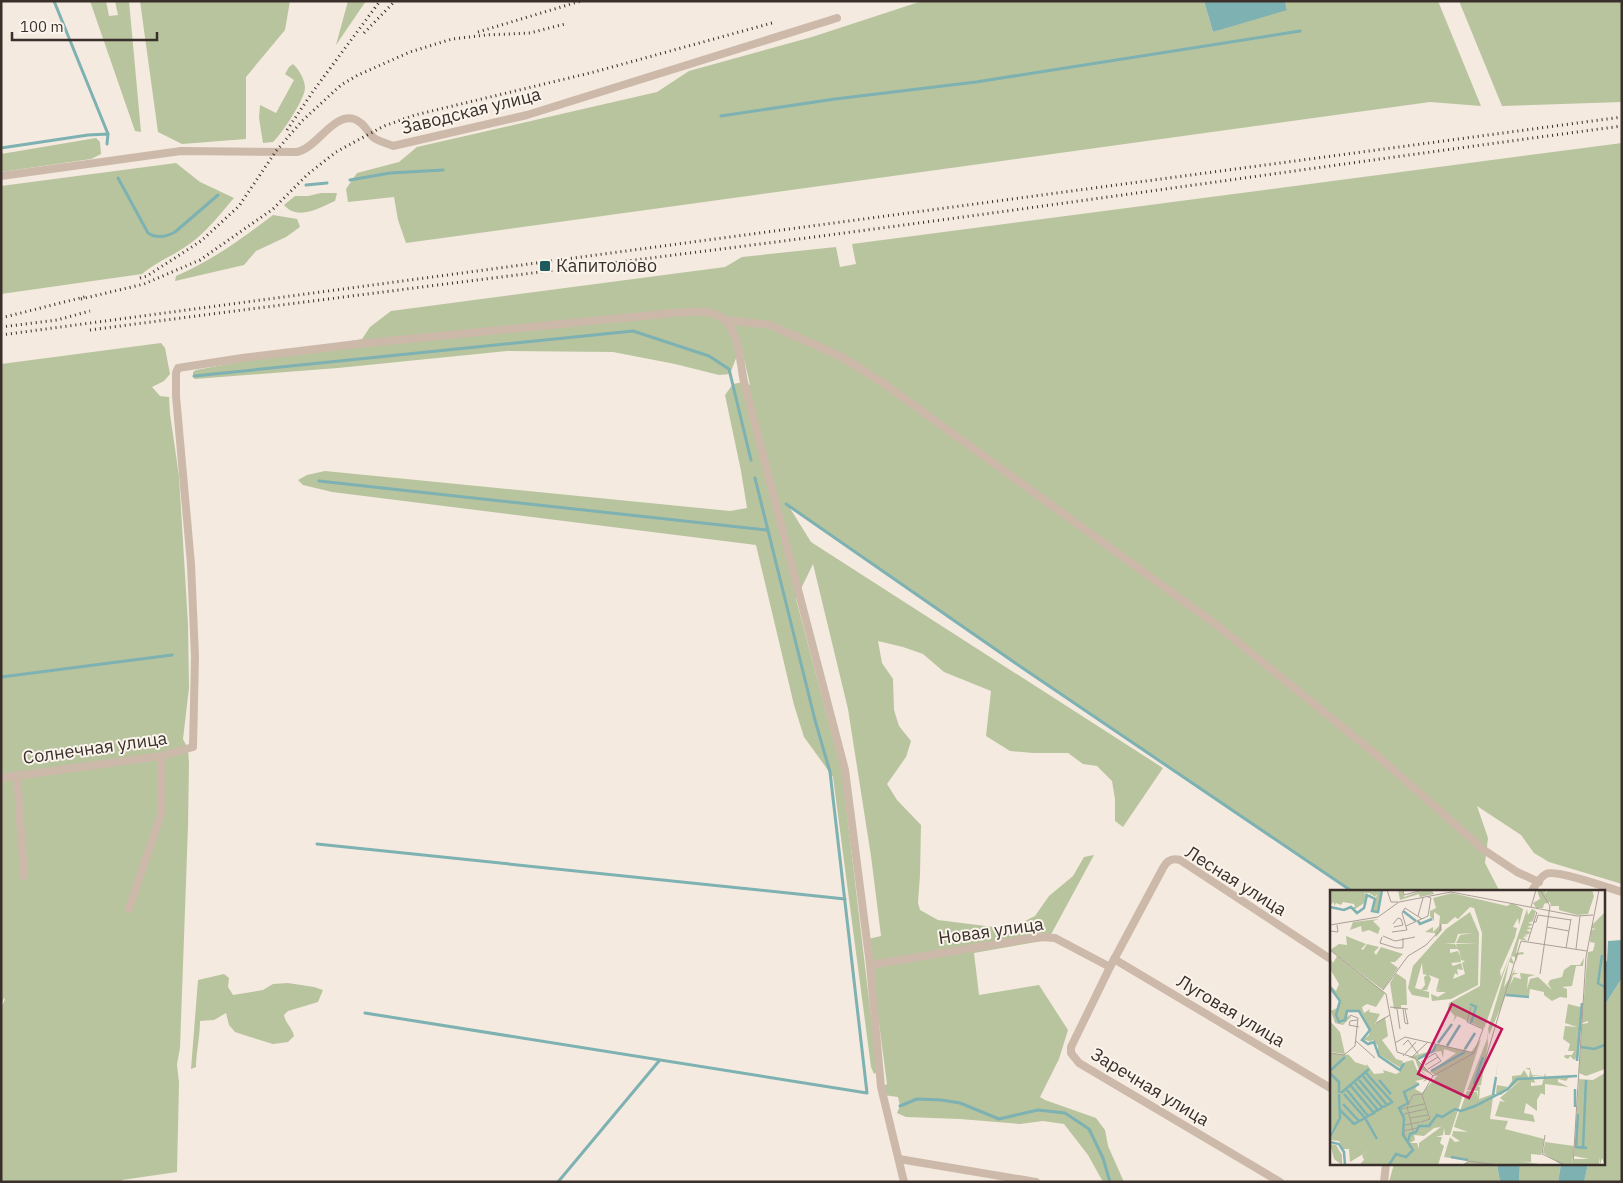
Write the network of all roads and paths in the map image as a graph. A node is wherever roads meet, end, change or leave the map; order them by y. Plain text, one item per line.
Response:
1 (837, 18) dead end
2 (1, 176) edge
3 (726, 320) junction
4 (162, 756) junction
5 (17, 775) junction
6 (1, 778) edge
7 (24, 876) dead end
8 (1538, 882) junction
9 (1532, 890) edge
10 (1622, 892) edge
11 (129, 909) dead end
12 (1114, 959) junction
13 (1330, 959) edge
14 (870, 965) junction
15 (1110, 967) junction
16 (1330, 1088) edge
17 (899, 1159) junction
18 (1386, 1166) edge
19 (904, 1182) edge
20 (1036, 1182) edge
21 (1280, 1182) edge
22 (1384, 1182) edge

1 - 2 street, Заводская улица
3 - 4 street, Солнечная улица
3 - 8 street
3 - 14 street
4 - 5 street, Солнечная улица
4 - 11 street
5 - 6 street, Солнечная улица
5 - 7 street
8 - 9 street
8 - 10 street
12 - 13 street, Лесная улица
12 - 15 street, Заречная улица
12 - 16 street, Луговая улица
14 - 15 street, Новая улица
14 - 17 street
15 - 21 street, Заречная улица
17 - 19 street
17 - 20 street
18 - 22 street

